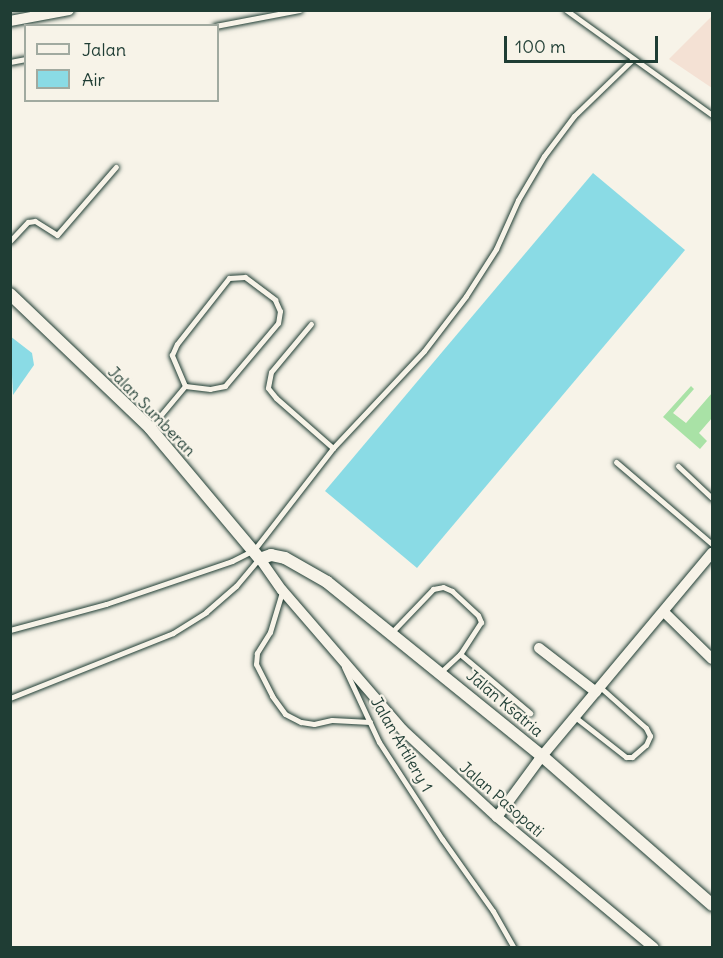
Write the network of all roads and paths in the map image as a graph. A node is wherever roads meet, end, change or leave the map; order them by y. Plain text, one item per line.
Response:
1 (69, 10) edge
2 (300, 10) edge
3 (566, 10) edge
4 (34, 14) edge
5 (10, 21) edge
6 (219, 25) edge
7 (633, 59) junction
8 (712, 115) edge
9 (116, 167) dead end
10 (10, 241) edge
11 (10, 294) edge
12 (312, 324) dead end
13 (185, 386) junction
14 (150, 428) junction
15 (333, 447) junction
16 (616, 462) dead end
17 (678, 466) dead end
18 (712, 498) edge
19 (712, 544) edge
20 (712, 552) edge
21 (257, 554) junction
22 (282, 590) junction
23 (664, 612) junction
24 (10, 630) edge
25 (391, 633) junction
26 (539, 648) dead end
27 (460, 654) junction
28 (712, 659) edge
29 (342, 660) junction
30 (441, 672) junction
31 (598, 689) junction
32 (10, 698) edge
33 (530, 713) dead end
34 (575, 717) junction
35 (370, 722) junction
36 (542, 756) junction
37 (497, 817) junction
38 (712, 905) edge
39 (514, 948) edge
40 (654, 948) edge

1 - 4 street
2 - 6 lane
3 - 7 lane
4 - 5 street
7 - 8 lane
7 - 15 lane
9 - 10 lane
11 - 14 street, Jalan Sumberan
12 - 15 lane
13 - 13 lane
13 - 14 lane
14 - 21 street, Jalan Sumberan
15 - 21 lane
16 - 19 lane
17 - 18 lane
20 - 23 street
21 - 22 street, Jalan Artilery 1
21 - 24 lane
21 - 25 street, Jalan Ksatria
21 - 32 lane
22 - 29 street, Jalan Artilery 1
22 - 35 lane
23 - 28 street
23 - 31 street
25 - 27 lane
25 - 30 street, Jalan Ksatria
26 - 31 street
27 - 30 lane
27 - 33 lane
29 - 35 lane, Jalan Artilery 1
29 - 37 street, Jalan Pasopati
30 - 36 street, Jalan Ksatria
31 - 34 street
31 - 34 lane
34 - 36 street
35 - 39 lane, Jalan Artilery 1
36 - 37 street
36 - 38 street, Jalan Ksatria
37 - 40 street, Jalan Pasopati

